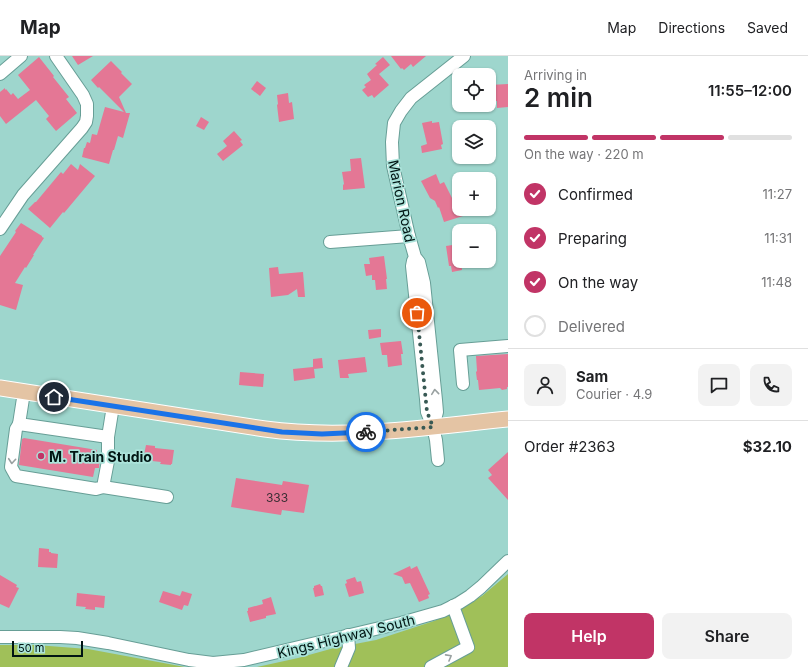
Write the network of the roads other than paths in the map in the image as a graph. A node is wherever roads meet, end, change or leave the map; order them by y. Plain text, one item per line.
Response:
1 (22, 56) edge
2 (56, 56) edge
3 (464, 56) edge
4 (0, 74) edge
5 (0, 229) edge
6 (409, 236) junction
7 (330, 242) dead end
8 (508, 346) edge
9 (463, 384) dead end
10 (0, 388) edge
11 (24, 392) junction
12 (113, 406) junction
13 (508, 419) edge
14 (19, 424) junction
15 (433, 427) junction
16 (108, 437) junction
17 (438, 460) dead end
18 (103, 487) junction
19 (167, 497) dead end
20 (508, 561) edge
21 (453, 606) junction
22 (348, 635) junction
23 (0, 637) edge
24 (341, 667) edge
25 (431, 667) edge

1 - 4 street
2 - 5 street
3 - 6 street, Marion Road
6 - 7 street
6 - 15 street, Marion Road
8 - 9 street
10 - 11 main road
11 - 12 main road
11 - 14 street
12 - 15 main road
12 - 16 street
13 - 15 main road
14 - 16 street
14 -> 18 street
15 - 17 street, Marion Road
16 - 18 street
18 - 19 street
20 - 21 street, Kings Highway South
21 - 22 street, Kings Highway South
25 -> 21 street
22 - 23 street, Kings Highway South
22 - 24 street

